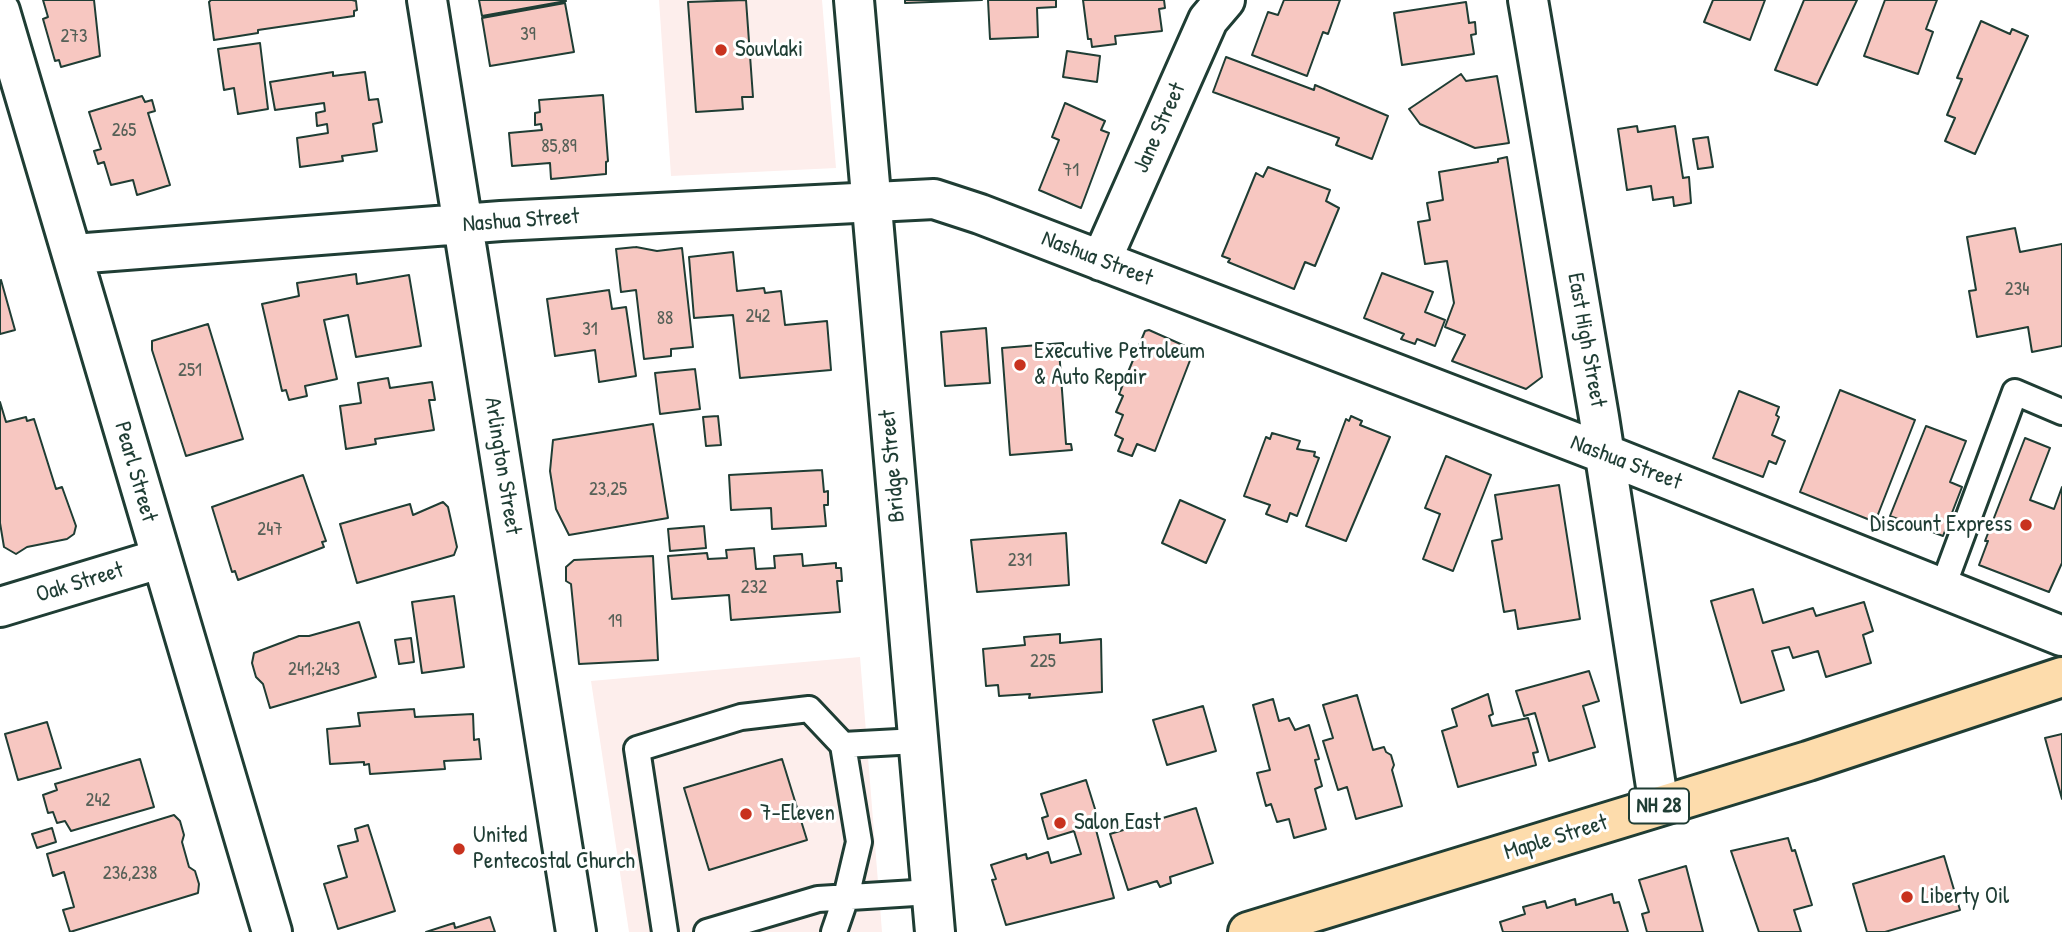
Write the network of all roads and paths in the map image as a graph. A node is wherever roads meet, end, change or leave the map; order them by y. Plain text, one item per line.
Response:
1 (427, 0) edge
2 (854, 0) edge
3 (1224, 0) edge
4 (1528, 0) edge
5 (0, 12) edge
6 (869, 201) junction
7 (463, 225) junction
8 (74, 254) junction
9 (1101, 261) junction
10 (2062, 412) edge
11 (1605, 454) junction
12 (159, 559) junction
13 (1942, 589) junction
14 (0, 607) edge
15 (2056, 627) edge
16 (2062, 677) edge
17 (917, 741) junction
18 (843, 746) junction
19 (1660, 806) junction
20 (931, 892) junction
21 (846, 897) junction
22 (272, 932) edge
23 (576, 932) edge
24 (665, 932) edge
25 (707, 932) edge
26 (834, 932) edge
27 (935, 932) edge
28 (1248, 932) edge

1 - 7 street, Arlington Street
2 - 6 street, Bridge Street
3 - 9 street, Jane Street
4 - 11 street, East High Street
5 - 8 street, Pearl Street
6 - 7 street, Nashua Street
6 - 9 street, Nashua Street
6 - 17 street, Bridge Street
7 - 8 street, Nashua Street
7 - 23 street, Arlington Street
8 - 12 street, Pearl Street
9 - 11 street, Nashua Street
10 - 13 lane
11 - 13 street, Nashua Street
11 - 19 street, East High Street
12 - 14 street, Oak Street
12 - 22 street, Pearl Street
13 - 15 street, Nashua Street
16 - 19 main road, Maple Street / NH 28
17 - 18 lane
17 - 20 street, Bridge Street
18 - 21 lane
18 - 24 lane
19 - 28 main road, Maple Street / NH 28
20 - 21 lane
20 - 27 street, Bridge Street
21 - 25 lane
21 - 26 lane

